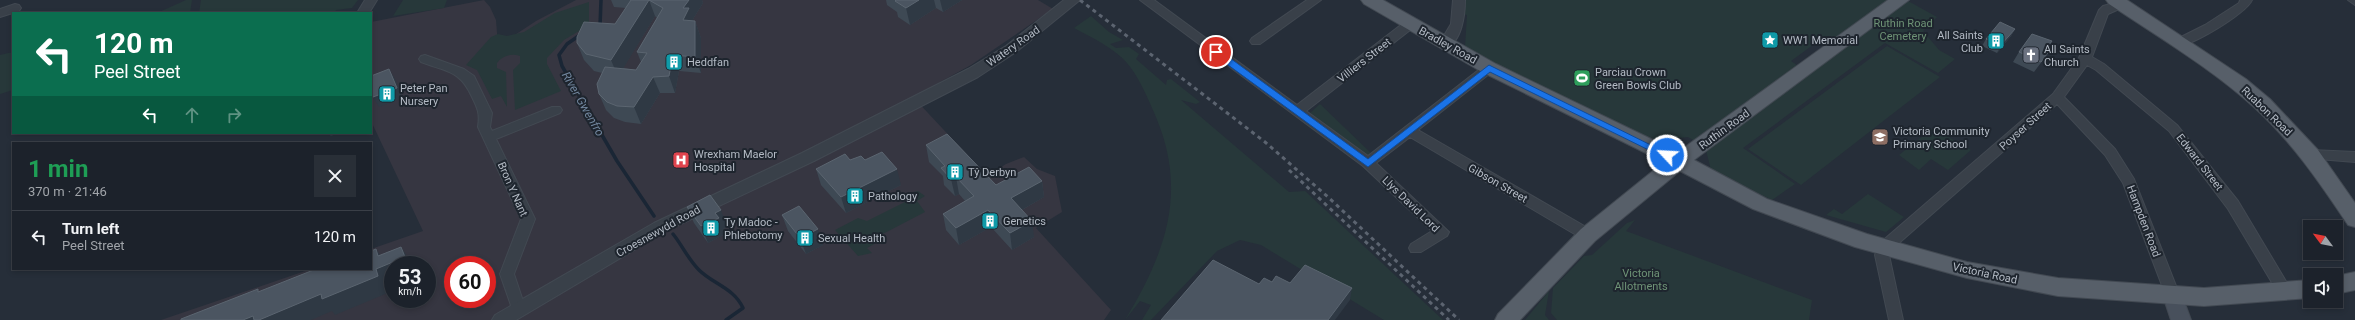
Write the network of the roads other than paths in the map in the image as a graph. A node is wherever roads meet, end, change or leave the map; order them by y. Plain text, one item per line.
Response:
1 (372, 0) edge
2 (1073, 0) edge
3 (1146, 0) edge
4 (1315, 0) edge
5 (1370, 0) edge
6 (1459, 0) edge
7 (1900, 0) edge
8 (2246, 0) edge
9 (2119, 2) edge
10 (15, 8) dead end
11 (0, 12) edge
12 (364, 12) edge
13 (1410, 24) junction
14 (1256, 42) dead end
15 (2179, 43) junction
16 (1445, 44) junction
17 (425, 59) dead end
18 (2085, 59) junction
19 (1489, 68) junction
20 (949, 86) joint
21 (2057, 97) junction
22 (556, 110) dead end
23 (1298, 111) junction
24 (1409, 131) junction
25 (489, 137) junction
26 (2311, 155) junction
27 (2355, 157) edge
28 (1679, 161) junction
29 (1368, 163) junction
30 (2355, 218) edge
31 (1588, 235) junction
32 (1885, 247) junction
33 (1416, 248) dead end
34 (2355, 281) edge
35 (2343, 284) edge
36 (2303, 290) edge
37 (2285, 292) junction
38 (2173, 296) junction
39 (519, 310) junction
40 (501, 320) edge
41 (1506, 320) edge
42 (1896, 320) edge
43 (2181, 320) edge

1 - 12 street
2 - 20 street, Watery Road
3 - 23 street, Llys David Lord
4 - 14 street
5 - 13 main road, Bradley Road
6 - 16 street
7 - 28 main road, Ruthin Road
8 - 15 street
9 - 15 main road, Ruabon Road
9 - 18 street, Poyser Street
10 - 11 street
13 - 16 main road, Bradley Road
13 - 23 street, Villiers Street
15 - 26 main road, Ruabon Road
16 - 19 main road, Bradley Road
17 - 25 street, Bron Y Nant
18 - 21 street, Poyser Street
18 - 37 street, Edward Street
19 - 24 street
19 - 28 main road, Bradley Road
20 - 39 street, Croesnewydd Road
21 - 32 street, Poyser Street
21 - 38 street, Hampden Road
22 - 25 street
23 - 29 street, Llys David Lord
24 - 29 street
24 - 31 street, Gibson Street
25 - 39 street, Bron Y Nant
26 - 27 street
26 - 30 main road, Ruabon Road
28 - 31 main road, Ruthin Road
28 - 32 main road, Victoria Road
29 - 33 street, Llys David Lord
31 - 41 main road, Ruthin Road
32 - 38 main road, Victoria Road
32 - 42 street
34 - 35 main road
36 - 37 main road, Victoria Road
37 - 38 main road, Victoria Road
38 - 43 main road
39 - 40 street, Croesnewydd Road

